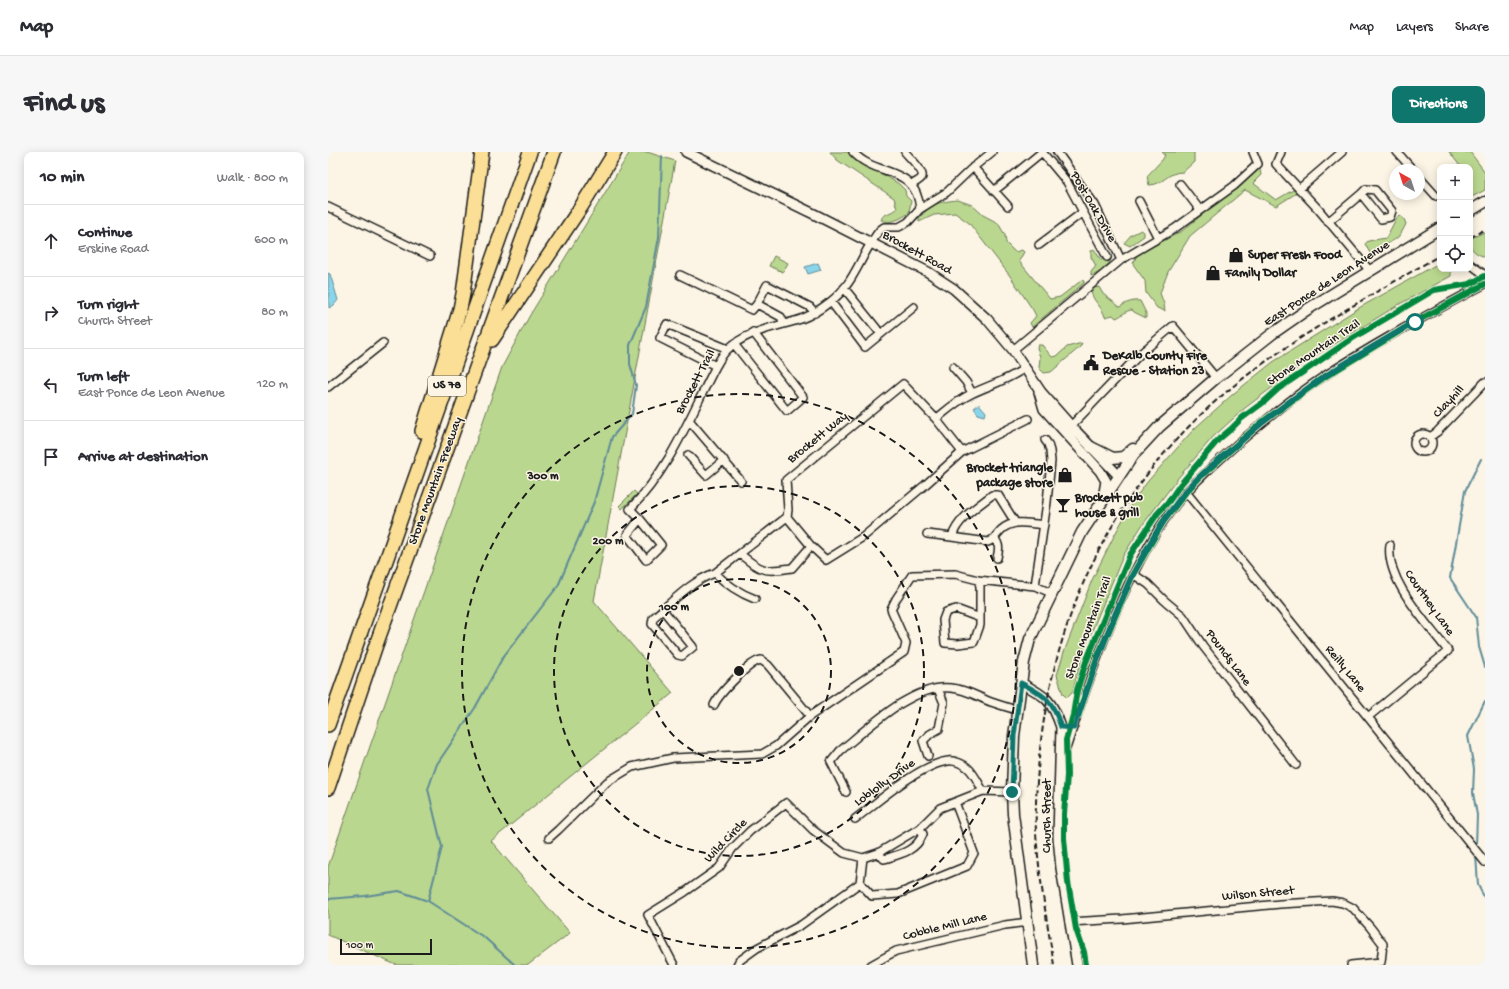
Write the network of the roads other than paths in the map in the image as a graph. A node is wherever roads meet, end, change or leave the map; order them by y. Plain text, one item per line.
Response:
1 (482, 152) edge
2 (530, 152) edge
3 (554, 152) edge
4 (615, 152) edge
5 (621, 152) edge
6 (686, 152) edge
7 (853, 152) edge
8 (905, 152) edge
9 (1042, 152) edge
10 (1057, 152) edge
11 (1253, 152) edge
12 (1281, 152) edge
13 (1342, 152) edge
14 (1397, 152) edge
15 (987, 153) edge
16 (1408, 164) edge
17 (973, 167) junction
18 (600, 177) junction
19 (1425, 183) edge
20 (1180, 184) dead end
21 (911, 185) junction
22 (1299, 189) junction
23 (994, 191) junction
24 (1361, 194) junction
25 (1437, 194) edge
26 (1139, 201) dead end
27 (1485, 202) edge
28 (328, 206) edge
29 (1008, 206) dead end
30 (920, 209) junction
31 (1473, 209) edge
32 (1200, 210) junction
33 (1083, 212) junction
34 (1328, 222) junction
35 (1437, 233) edge
36 (1158, 238) junction
37 (871, 243) junction
38 (1039, 246) dead end
39 (430, 256) dead end
40 (1107, 257) dead end
41 (1121, 260) junction
42 (1473, 266) edge
43 (1370, 271) junction
44 (680, 275) dead end
45 (1485, 275) edge
46 (1485, 284) edge
47 (844, 288) junction
48 (831, 302) junction
49 (757, 304) junction
50 (914, 307) dead end
51 (815, 313) junction
52 (784, 324) junction
53 (753, 332) junction
54 (881, 334) junction
55 (383, 343) dead end
56 (731, 347) junction
57 (1013, 350) junction
58 (480, 360) junction
59 (716, 366) junction
60 (953, 367) dead end
61 (1025, 368) junction
62 (1216, 378) junction
63 (1485, 382) edge
64 (328, 387) edge
65 (1038, 387) junction
66 (972, 393) junction
67 (936, 419) junction
68 (1028, 419) dead end
69 (689, 420) junction
70 (1071, 426) junction
71 (1430, 437) dead end
72 (1146, 439) junction
73 (1044, 440) dead end
74 (1091, 447) junction
75 (962, 452) junction
76 (688, 455) dead end
77 (724, 460) junction
78 (1118, 476) junction
79 (741, 481) dead end
80 (1186, 492) junction
81 (1104, 498) junction
82 (787, 517) junction
83 (640, 519) junction
84 (1015, 522) junction
85 (1044, 524) junction
86 (927, 534) dead end
87 (952, 537) junction
88 (994, 538) junction
89 (1390, 545) dead end
90 (811, 546) junction
91 (740, 554) junction
92 (997, 558) dead end
93 (715, 573) junction
94 (1133, 574) junction
95 (978, 580) junction
96 (1035, 586) junction
97 (1051, 593) junction
98 (755, 599) dead end
99 (662, 610) junction
100 (980, 618) junction
101 (364, 620) junction
102 (1021, 683) junction
103 (938, 689) junction
104 (714, 705) dead end
105 (1017, 710) junction
106 (810, 716) junction
107 (1368, 717) junction
108 (328, 725) edge
109 (1061, 727) junction
110 (1074, 728) junction
111 (928, 756) dead end
112 (1061, 765) junction
113 (1296, 765) dead end
114 (328, 788) edge
115 (983, 791) junction
116 (846, 792) dead end
117 (1012, 792) junction
118 (955, 802) junction
119 (855, 819) dead end
120 (920, 828) junction
121 (549, 838) dead end
122 (878, 853) junction
123 (863, 858) junction
124 (1485, 862) edge
125 (860, 883) junction
126 (1028, 922) junction
127 (1069, 922) junction
128 (674, 965) edge
129 (737, 965) edge
130 (871, 965) edge
131 (1033, 965) edge
132 (1077, 965) edge
133 (1351, 965) edge

1 - 101 highway
2 - 101 highway, Stone Mountain Freeway / US 78
3 - 58 highway, Stone Mountain Freeway / US 78
4 - 18 highway
5 - 18 highway
6 - 37 street, Brockett Road
7 - 21 street
8 - 21 street
9 - 23 street
9 - 33 street, Post Oak Drive
10 - 41 street
11 - 32 street
12 - 22 street
13 - 22 street
14 - 16 street
15 - 17 street
17 - 23 street
17 - 30 street
18 - 58 highway
19 - 25 street
20 - 32 street
21 - 30 street
22 - 34 street
23 - 29 street
24 - 24 street
24 - 34 street
26 - 36 street
27 - 31 main road
28 - 39 street
30 - 37 street
32 - 36 street
33 - 38 street
33 - 40 street, Post Oak Drive
34 - 43 street
35 - 43 main road, East Ponce de Leon Avenue
36 - 41 street
37 - 47 street, Brockett Trail
37 - 57 street, Brockett Road
41 - 57 street
42 - 45 street
43 - 62 main road, East Ponce de Leon Avenue
44 - 49 street
46 - 80 street
47 - 48 street, Brockett Trail
47 - 54 street
48 - 51 street, Brockett Trail
48 - 54 street
49 - 51 street
49 - 52 street
50 - 54 street
51 - 52 street, Brockett Trail
52 - 53 street, Brockett Trail
53 - 56 street, Brockett Trail
53 - 56 street
55 - 64 street
56 - 59 street, Brockett Trail
56 - 59 street
57 - 61 street, Brockett Road
58 - 114 highway, Stone Mountain Freeway / US 78
59 - 69 street, Brockett Trail
60 - 66 street
61 - 65 street, Brockett Road
61 - 66 street
62 - 70 street
62 - 72 main road, East Ponce de Leon Avenue
63 - 71 street, Clayhill
65 - 70 street, Brockett Road
65 - 81 street
66 - 67 street
67 - 75 street, Brockett Way
67 - 82 street, Brockett Way
68 - 75 street
69 - 77 street
69 - 83 street, Brockett Trail
70 - 74 street, Brockett Road
72 - 74 main road
72 - 78 main road, East Ponce de Leon Avenue
73 - 85 street
74 - 78 street, Brockett Road
75 - 90 street
76 - 77 street
77 - 79 street
78 - 81 main road, East Ponce de Leon Avenue
80 - 94 street
80 - 107 street, Reilly Lane
81 - 97 main road, East Ponce de Leon Avenue
82 - 90 street
82 - 91 street
83 - 83 street, Brockett Trail
84 - 85 street
84 - 87 street
84 - 88 street
85 - 96 street
86 - 87 street
87 - 88 street
88 - 92 street
89 - 107 street, Courtney Lane
90 - 91 street
91 - 93 street
93 - 98 street
93 - 99 street
94 - 110 street
94 - 113 street, Pounds Lane
95 - 96 street
95 - 100 street
95 - 106 street
96 - 97 street
97 - 102 main road, East Ponce de Leon Avenue
99 - 99 street
100 - 100 street
101 - 108 highway, Stone Mountain Freeway / US 78
102 - 105 main road, East Ponce de Leon Avenue
102 - 109 street, Church Street
103 - 105 street
103 - 111 street, Loblolly Drive
103 - 116 street, Loblolly Drive
104 - 106 street
105 - 117 main road, East Ponce de Leon Avenue
106 - 121 street
107 - 124 street, Reilly Lane
109 - 110 street
109 - 112 street, Church Street
110 - 112 street
112 - 127 street, Church Street
115 - 117 street
115 - 118 street
115 - 119 street, Loblolly Drive
117 - 126 main road, East Ponce de Leon Avenue
118 - 120 street
118 - 125 street
120 - 122 street
120 - 122 street
122 - 123 street
123 - 125 street
123 - 128 street, Wild Circle
125 - 129 street
126 - 130 street, Cobble Mill Lane
126 - 131 main road, East Ponce de Leon Avenue
127 - 132 street, Church Street
127 - 133 street, Wilson Street

